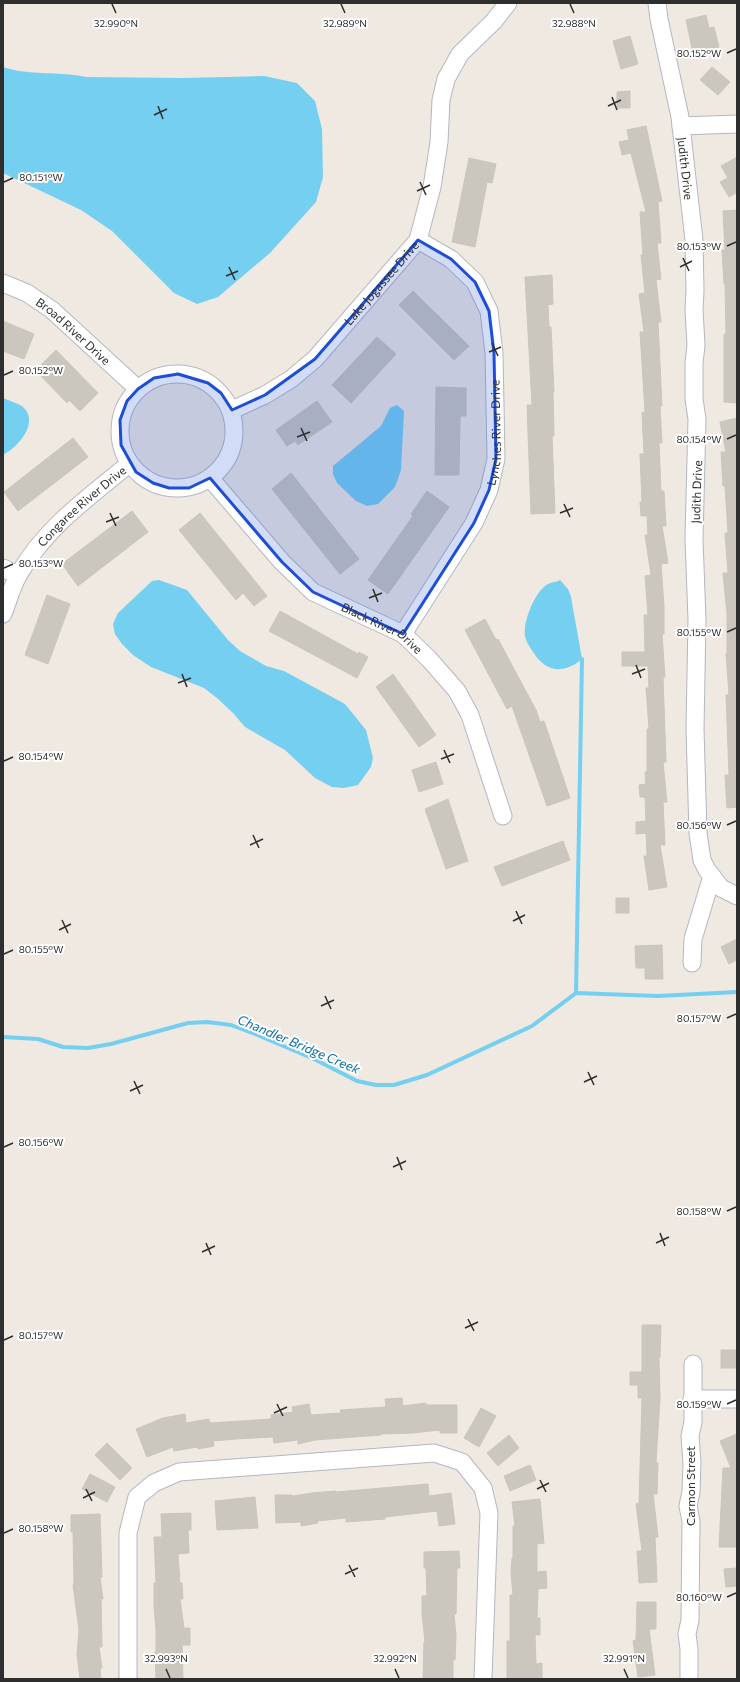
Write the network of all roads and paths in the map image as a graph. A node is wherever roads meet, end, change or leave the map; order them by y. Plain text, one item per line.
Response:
1 (508, 3) edge
2 (656, 3) edge
3 (737, 124) edge
4 (682, 126) junction
5 (418, 240) junction
6 (3, 283) edge
7 (138, 389) junction
8 (232, 410) junction
9 (129, 464) junction
10 (210, 478) junction
11 (10, 571) edge
12 (3, 614) edge
13 (403, 634) junction
14 (503, 816) dead end
15 (712, 876) junction
16 (737, 896) edge
17 (692, 963) dead end
18 (693, 1364) dead end
19 (692, 1399) junction
20 (737, 1399) edge
21 (128, 1679) edge
22 (483, 1679) edge
23 (689, 1679) edge

1 - 5 street, Lake Jogassee Drive
2 - 4 street, Judith Drive
3 - 4 street
4 - 15 street, Judith Drive
5 - 8 street, Lake Jogassee Drive
5 - 13 street, Lynches River Drive
6 - 7 street, Broad River Drive
7 - 8 street
7 - 9 street
8 - 10 street
9 - 10 street
9 - 11 street, Congaree River Drive
10 - 13 street, Black River Drive
11 - 12 street, Congaree River Drive
13 - 14 street, Black River Drive
15 - 16 street, Judith Drive
15 - 17 street
18 - 19 street, Carmon Street
19 - 20 street
19 - 23 street, Carmon Street
21 - 22 street

